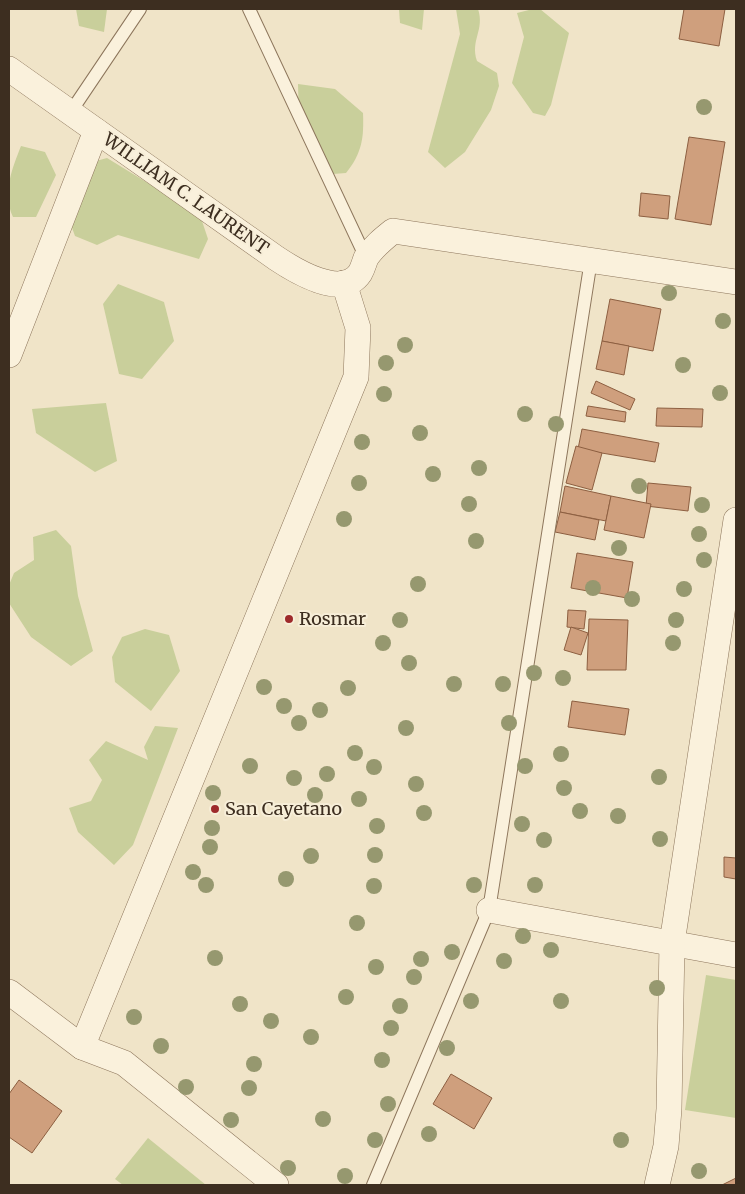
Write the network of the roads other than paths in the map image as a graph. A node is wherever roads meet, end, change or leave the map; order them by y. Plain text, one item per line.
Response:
1 (140, 9) edge
2 (248, 9) edge
3 (9, 69) edge
4 (70, 113) junction
5 (96, 131) junction
6 (366, 258) junction
7 (591, 260) junction
8 (736, 282) edge
9 (344, 283) junction
10 (9, 354) edge
11 (736, 520) edge
12 (489, 910) junction
13 (672, 943) junction
14 (736, 955) edge
15 (9, 992) edge
16 (82, 1047) junction
17 (276, 1185) edge
18 (373, 1185) edge
19 (657, 1185) edge

1 - 4 lane
2 - 6 lane
3 - 4 street, WILLIAM C. LAURENT
4 - 5 street, WILLIAM C. LAURENT
5 - 9 street, WILLIAM C. LAURENT
5 - 10 street, WILLIAM C. LAURENT
6 - 7 street
6 - 9 street
7 - 8 street
7 - 12 lane
9 - 16 street
11 - 13 street
12 - 13 street
12 - 18 lane
13 - 14 street
13 - 19 street
15 - 16 street
16 - 17 street

